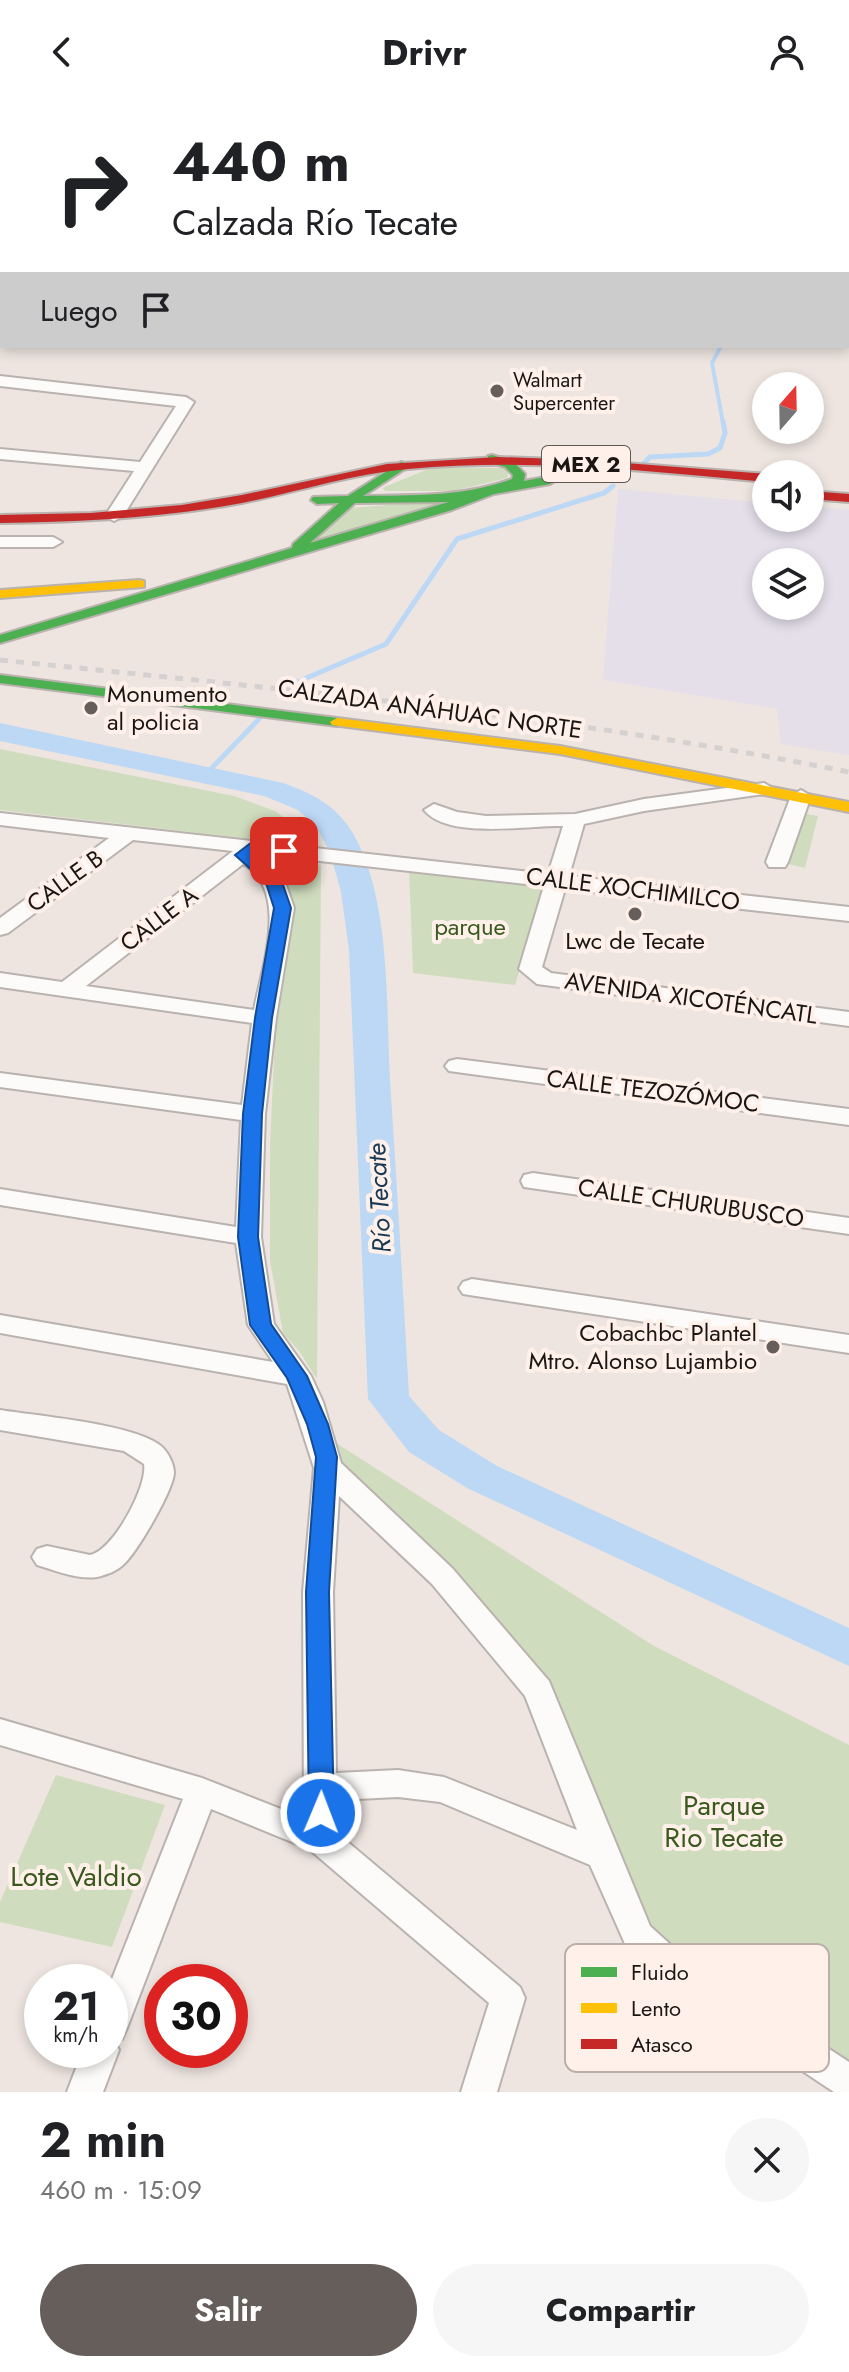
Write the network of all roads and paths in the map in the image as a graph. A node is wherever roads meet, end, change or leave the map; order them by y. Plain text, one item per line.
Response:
1 (0, 381) edge
2 (430, 443) dead end
3 (590, 445) dead end
4 (0, 454) edge
5 (492, 459) junction
6 (465, 460) junction
7 (547, 462) junction
8 (405, 465) junction
9 (143, 467) junction
10 (752, 477) edge
11 (824, 483) edge
12 (849, 485) edge
13 (511, 486) junction
14 (752, 490) edge
15 (824, 496) edge
16 (246, 498) junction
17 (849, 498) edge
18 (352, 499) junction
19 (114, 516) junction
20 (0, 519) edge
21 (0, 542) edge
22 (53, 542) dead end
23 (296, 549) junction
24 (191, 581) junction
25 (123, 586) junction
26 (0, 594) edge
27 (0, 637) edge
28 (0, 679) edge
29 (766, 789) junction
30 (801, 796) junction
31 (849, 807) edge
32 (434, 810) dead end
33 (0, 819) edge
34 (574, 822) junction
35 (129, 833) junction
36 (248, 851) junction
37 (777, 862) dead end
38 (556, 879) junction
39 (849, 914) edge
40 (0, 928) edge
41 (0, 980) edge
42 (66, 990) junction
43 (264, 1018) junction
44 (849, 1019) edge
45 (457, 1066) dead end
46 (0, 1080) edge
47 (253, 1114) junction
48 (849, 1117) edge
49 (533, 1181) dead end
50 (0, 1197) edge
51 (849, 1226) edge
52 (248, 1237) junction
53 (472, 1288) dead end
54 (0, 1324) edge
55 (849, 1344) edge
56 (297, 1376) junction
57 (0, 1420) edge
58 (328, 1468) junction
59 (47, 1557) dead end
60 (0, 1732) edge
61 (322, 1788) junction
62 (202, 1791) junction
63 (321, 1839) junction
64 (602, 1855) junction
65 (646, 1944) edge
66 (128, 1982) edge
67 (94, 2068) edge
68 (829, 2069) edge
69 (849, 2082) edge
70 (85, 2092) edge
71 (479, 2092) edge

1 - 9 street
2 - 6 main road
3 - 7 main road
4 - 9 street
5 - 6 main road, MEX 2
5 - 7 main road, MEX 2
5 - 13 main road
6 - 8 main road, MEX 2
7 - 10 main road, MEX 2
8 - 16 main road, MEX 2
8 - 18 main road
9 - 19 street
11 - 12 main road
13 - 14 main road, MEX 2
13 - 18 main road, MEX 2
13 - 23 main road
15 - 17 main road
16 - 18 main road, MEX 2
16 - 19 main road, MEX 2
18 - 23 main road
19 - 20 main road, MEX 2
21 - 22 street
23 - 24 main road
24 - 25 main road
24 - 27 main road
25 - 26 main road
25 - 27 main road
28 - 29 main road, CALZADA ANÁHUAC NORTE
29 - 30 main road, CALZADA ANÁHUAC NORTE
29 - 34 street
30 - 31 main road, CALZADA ANÁHUAC NORTE
30 - 37 street
32 - 34 street
33 - 35 street, CALLE XOCHIMILCO
34 - 38 street
35 - 36 street, CALLE XOCHIMILCO
35 - 40 street, CALLE B
36 - 38 street, CALLE XOCHIMILCO
36 - 42 street, CALLE A
36 - 43 street
38 - 39 street, CALLE XOCHIMILCO
38 - 44 street, AVENIDA XICOTÉNCATL
41 - 42 street
42 - 43 street
43 - 47 street
45 - 48 street, CALLE TEZOZÓMOC
46 - 47 street
47 - 52 street
49 - 51 street, CALLE CHURUBUSCO
50 - 52 street
52 - 56 street
53 - 55 street
54 - 56 street
56 - 58 street
57 - 59 street
58 - 61 street
58 - 64 street
60 - 62 street
61 - 63 street
61 - 64 street
62 - 63 street
62 - 66 street
63 - 71 street
64 - 65 street
67 - 70 street
68 - 69 street

